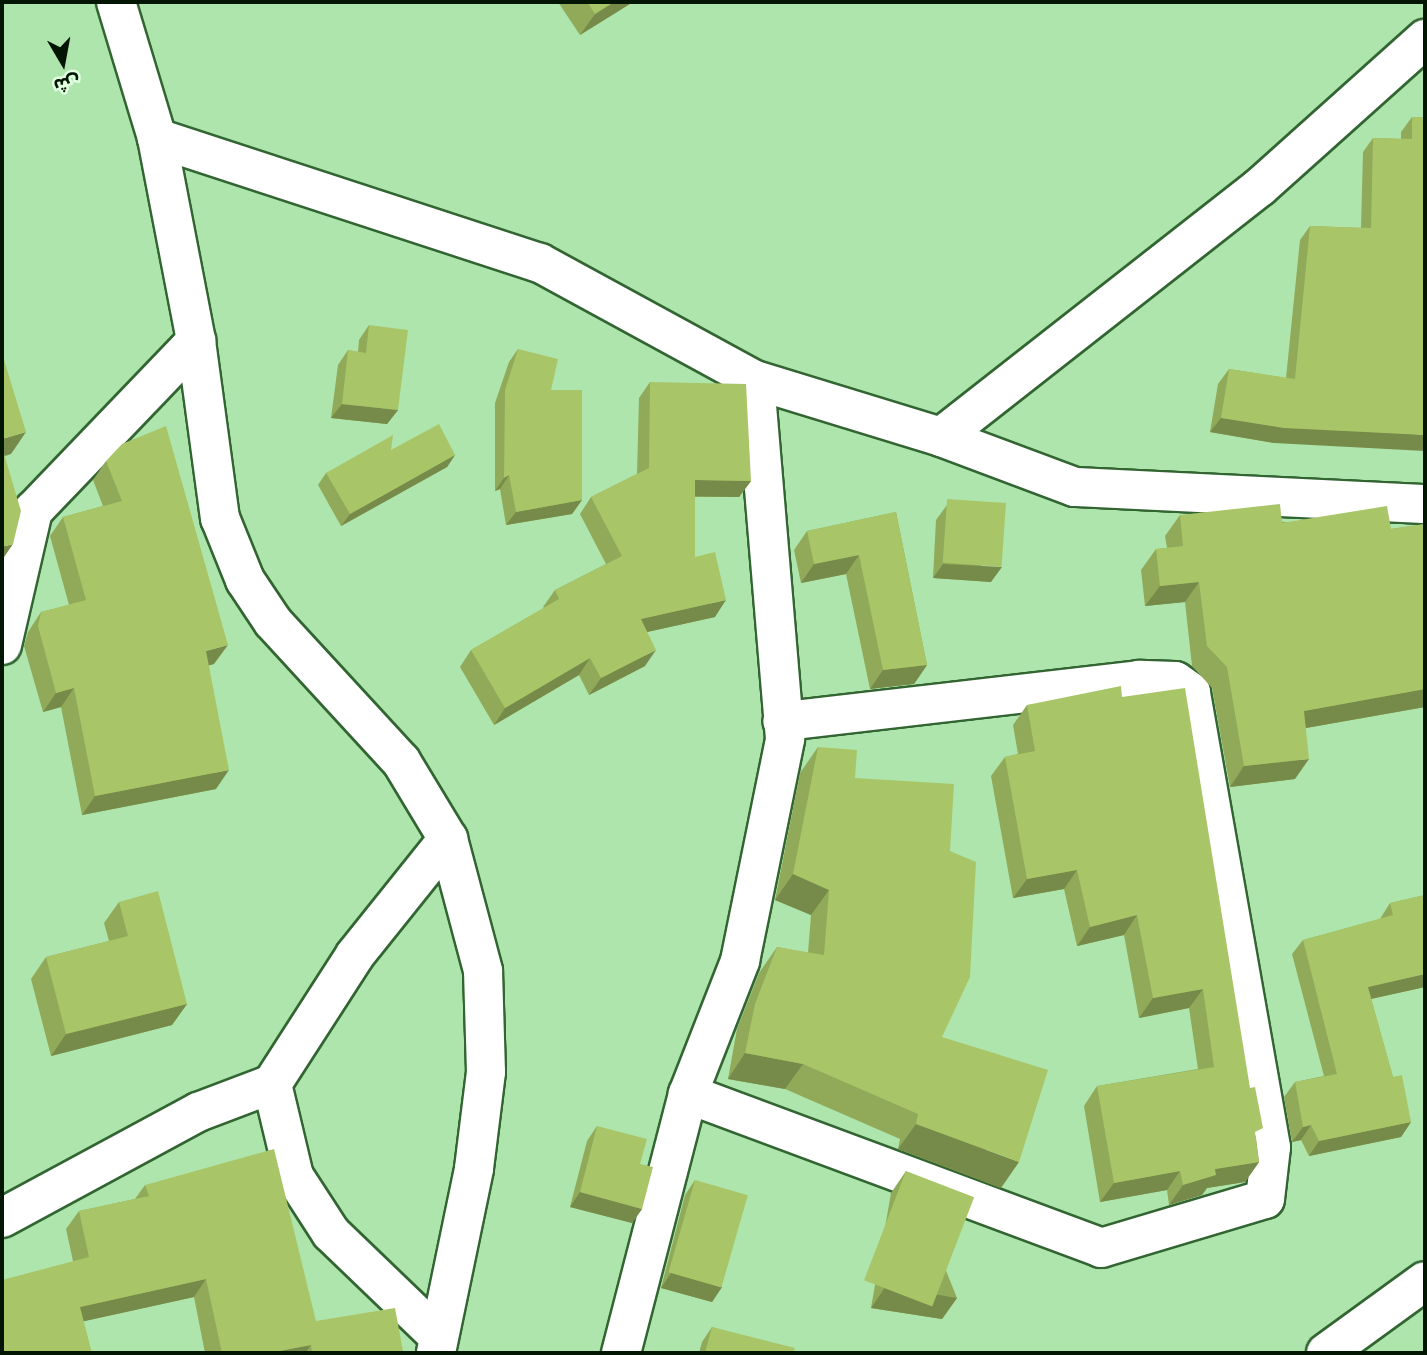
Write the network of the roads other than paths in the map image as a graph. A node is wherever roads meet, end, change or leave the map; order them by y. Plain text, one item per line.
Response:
1 (116, 2) edge
2 (1425, 39) edge
3 (158, 138) junction
4 (196, 341) junction
5 (755, 380) junction
6 (941, 437) junction
7 (1425, 504) edge
8 (2, 645) edge
9 (782, 721) junction
10 (448, 839) junction
11 (272, 1084) junction
12 (688, 1094) junction
13 (2, 1218) edge
14 (1425, 1281) edge
15 (436, 1344) edge
16 (621, 1353) edge
17 (1326, 1353) edge

1 - 3 street
2 - 6 street
3 - 4 street
3 - 5 street
4 - 8 street
4 - 10 street
5 - 6 street
5 - 9 street
6 - 7 street
9 - 12 street
9 - 12 street
10 - 11 street
10 - 15 street
11 - 13 street
11 - 15 street
12 - 16 street
14 - 17 street

